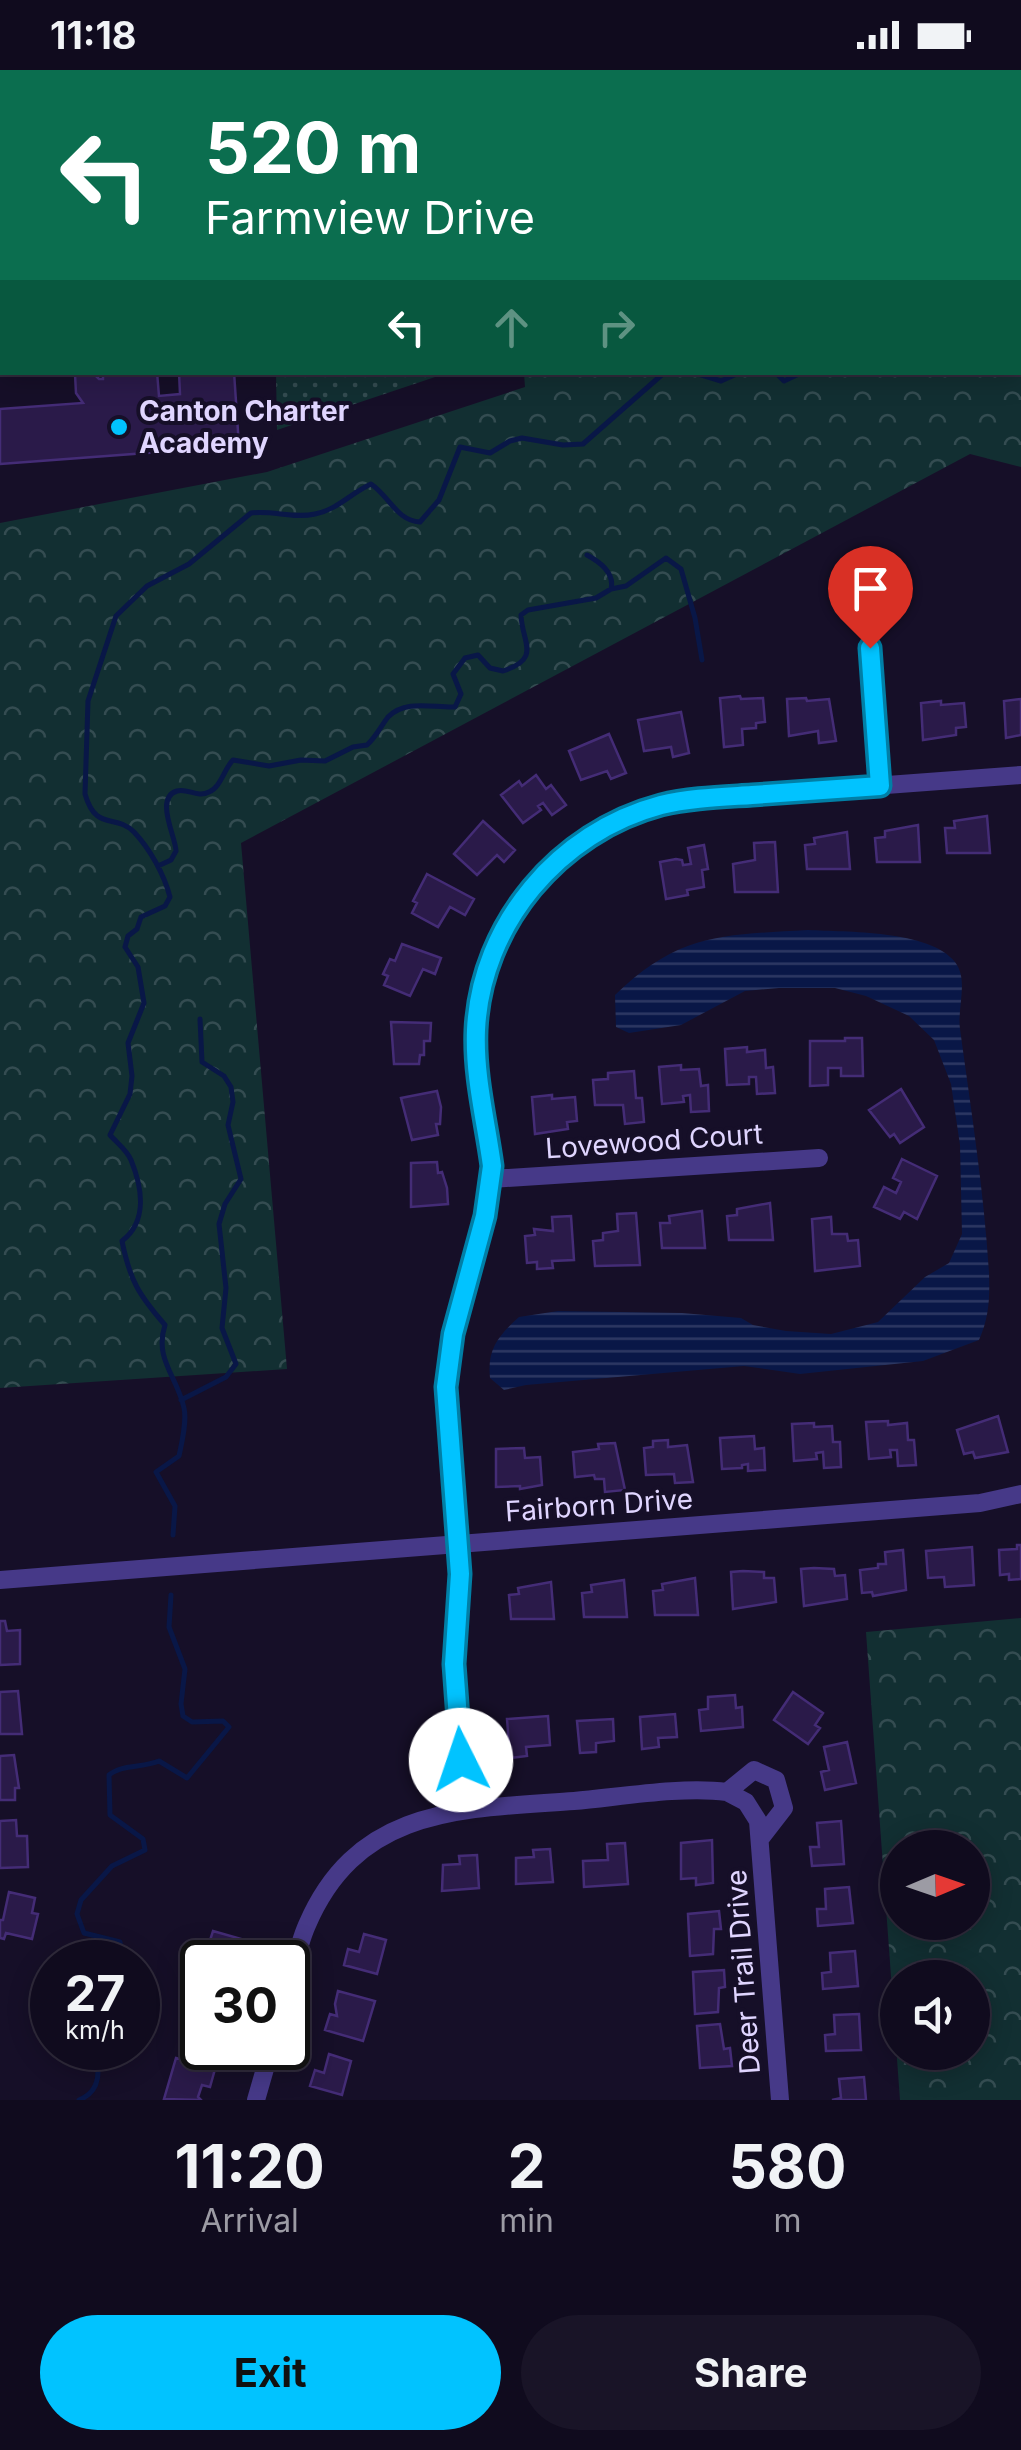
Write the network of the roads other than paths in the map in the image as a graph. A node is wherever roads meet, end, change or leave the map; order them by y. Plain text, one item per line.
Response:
1 (870, 648) dead end
2 (1021, 775) edge
3 (880, 786) junction
4 (820, 1158) dead end
5 (491, 1179) junction
6 (1021, 1494) edge
7 (458, 1543) junction
8 (0, 1580) edge
9 (734, 1794) junction
10 (465, 1809) junction
11 (760, 1839) junction
12 (303, 1940) edge
13 (265, 2070) edge
14 (256, 2100) edge
15 (780, 2100) edge

1 - 3 street
2 - 3 street
3 - 5 street
4 - 5 street, Lovewood Court
5 - 7 street
6 - 7 street, Fairborn Drive
7 - 8 street, Fairborn Drive
7 - 10 street
9 - 10 street
9 - 11 street, Deer Trail Drive
9 - 11 street, Deer Trail Drive
10 - 12 street
11 - 15 street, Deer Trail Drive
13 - 14 street

